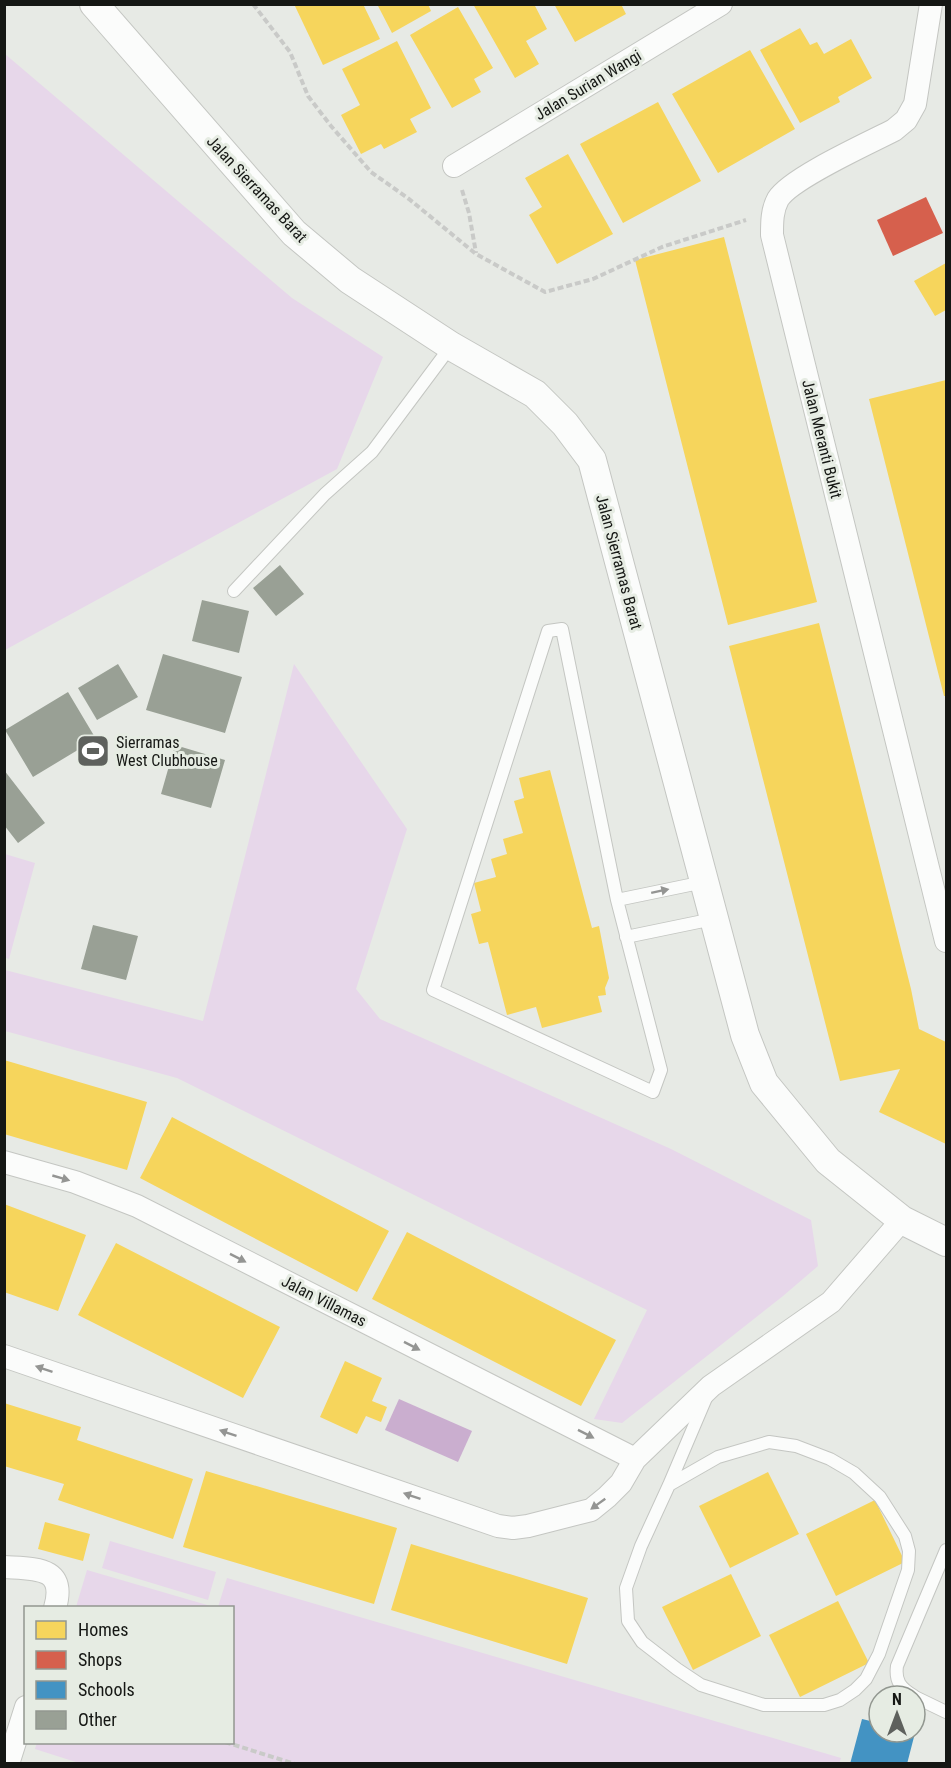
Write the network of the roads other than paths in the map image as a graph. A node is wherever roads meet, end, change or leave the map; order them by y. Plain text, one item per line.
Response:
1 (93, 4) edge
2 (721, 4) edge
3 (931, 4) edge
4 (454, 166) road end
5 (452, 346) junction
6 (234, 591) dead end
7 (704, 882) junction
8 (616, 900) junction
9 (713, 919) junction
10 (626, 937) junction
11 (946, 941) edge
12 (4, 1162) edge
13 (902, 1220) junction
14 (946, 1242) edge
15 (4, 1356) edge
16 (711, 1386) junction
17 (635, 1459) junction
18 (669, 1485) junction
19 (946, 1550) edge
20 (4, 1567) edge
21 (55, 1606) edge
22 (898, 1684) edge
23 (927, 1702) edge
24 (946, 1712) edge
25 (24, 1713) edge
26 (8, 1764) edge

1 - 5 street, Jalan Sierramas Barat
2 - 4 street, Jalan Surian Wangi
3 - 11 street, Jalan Meranti Bukit
5 - 6 lane
5 - 7 street, Jalan Sierramas Barat
8 -> 7 lane
7 - 9 street, Jalan Sierramas Barat
8 - 10 lane
8 - 10 lane
9 - 10 lane
9 - 13 street, Jalan Sierramas Barat
12 -> 17 street, Jalan Villamas
13 - 14 street, Jalan Sierramas Barat
13 - 16 street
17 -> 15 street
16 - 17 street
16 - 18 lane
18 - 18 lane
19 - 22 lane
20 - 21 street
23 - 24 lane
25 - 26 street

